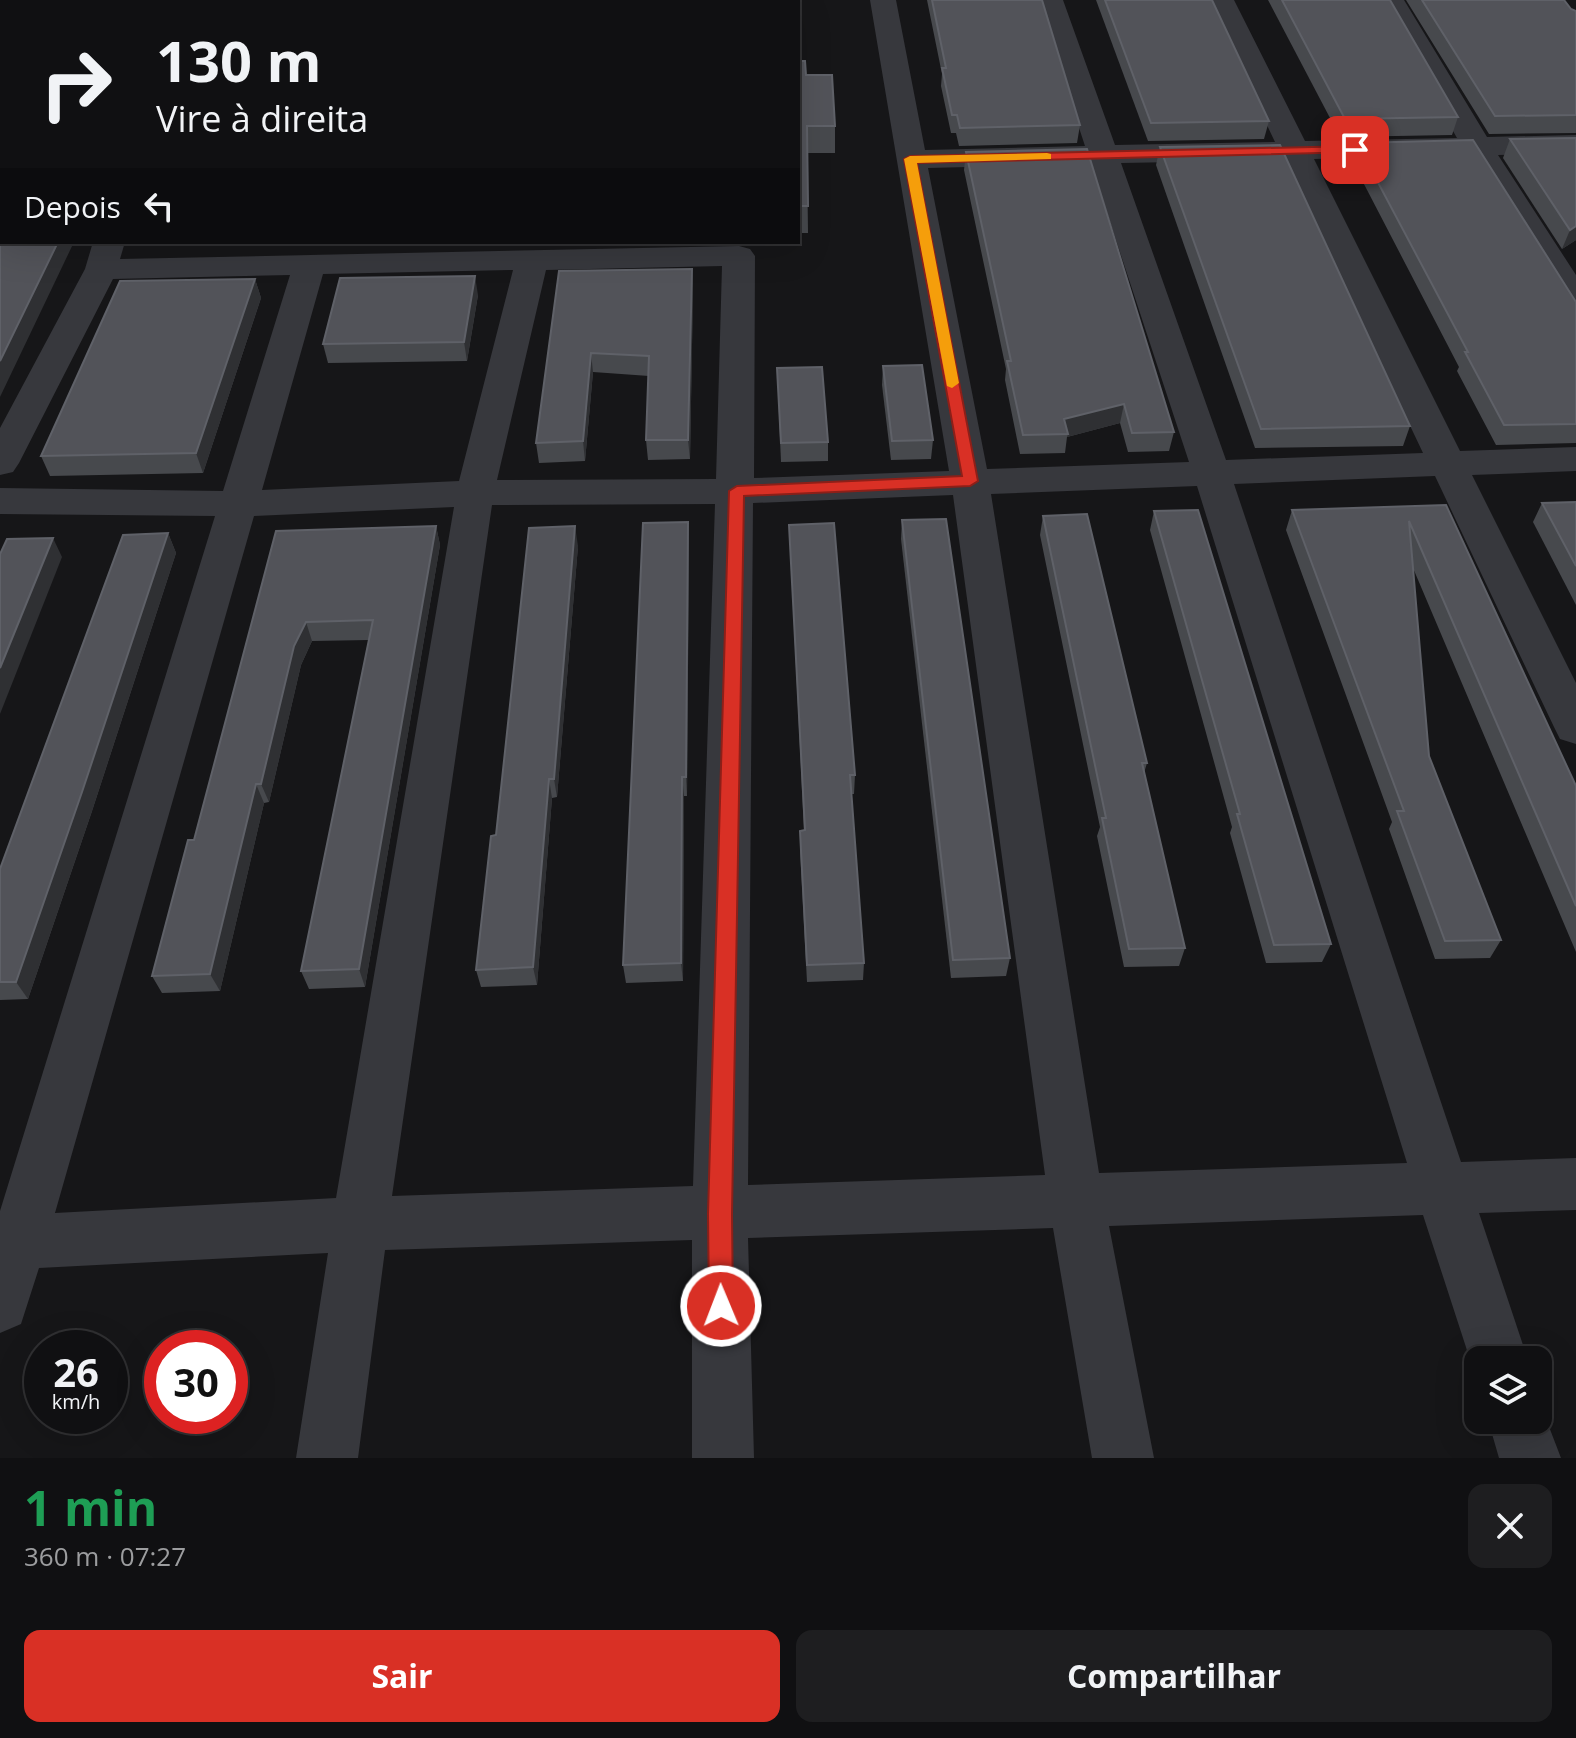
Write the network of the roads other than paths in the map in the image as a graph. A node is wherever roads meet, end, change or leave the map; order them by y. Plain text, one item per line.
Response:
1 (883, 0) edge
2 (1050, 0) edge
3 (1221, 0) edge
4 (1391, 0) edge
5 (1576, 144) edge
6 (1477, 146) junction
7 (1294, 152) junction
8 (1101, 156) junction
9 (910, 159) junction
10 (105, 256) edge
11 (532, 261) junction
12 (310, 264) junction
13 (1576, 301) edge
14 (1576, 459) edge
15 (1448, 462) junction
16 (0, 463) edge
17 (1211, 471) junction
18 (970, 481) junction
19 (737, 491) junction
20 (475, 493) junction
21 (0, 501) edge
22 (237, 504) junction
23 (1576, 727) edge
24 (1576, 1184) edge
25 (1443, 1187) junction
26 (1076, 1200) junction
27 (720, 1214) junction
28 (360, 1224) junction
29 (9, 1243) edge
30 (0, 1304) edge
31 (1494, 1346) edge
32 (1522, 1434) edge
33 (327, 1458) edge
34 (723, 1458) edge
35 (1123, 1458) edge
36 (1530, 1458) edge

1 - 9 street
2 - 8 street
3 - 7 street
4 - 6 street
5 - 6 street
6 - 7 street
6 - 13 street
7 - 8 street
7 - 15 street
8 - 9 street
8 - 17 street
9 - 18 street
10 - 12 street
10 - 16 street
11 - 12 street
11 - 19 street
11 - 20 street
12 - 22 street
14 - 15 street
15 - 17 street
15 - 23 street
17 - 18 street
17 - 25 street
18 - 19 street
18 - 26 street
19 - 20 street
19 - 27 street
20 - 22 street
20 - 28 street
21 - 22 street
22 - 29 street
24 - 25 street
25 - 26 street
25 - 31 street
26 - 27 street
26 - 35 street
27 - 28 street
27 - 34 street
28 - 29 street
28 - 33 street
29 - 30 street
32 - 36 street

